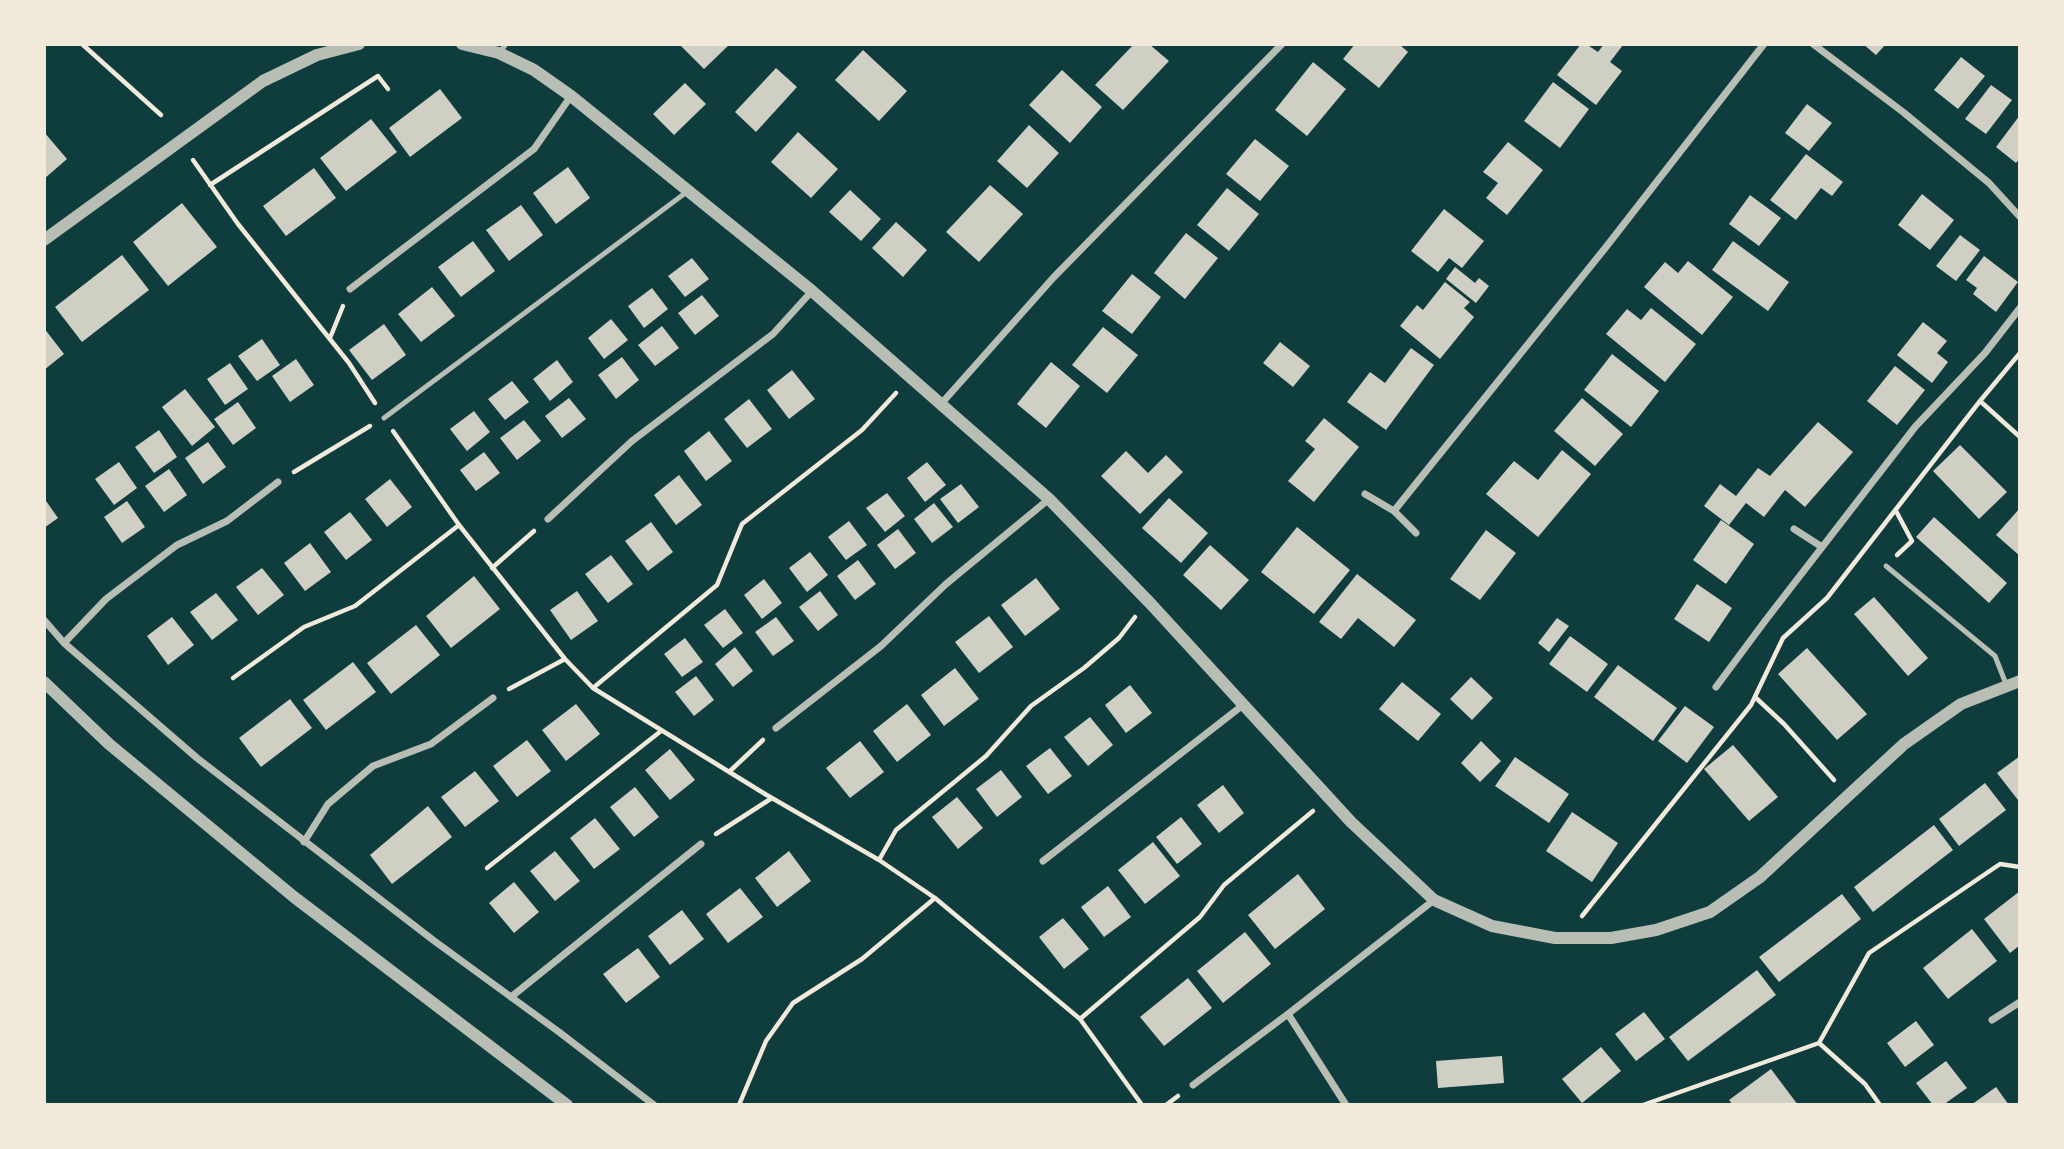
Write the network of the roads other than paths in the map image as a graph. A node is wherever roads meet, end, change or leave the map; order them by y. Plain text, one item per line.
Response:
1 (359, 44) edge
2 (462, 44) edge
3 (1282, 44) edge
4 (1764, 44) edge
5 (1813, 44) edge
6 (502, 48) edge
7 (571, 96) junction
8 (688, 191) junction
9 (2020, 217) edge
10 (44, 240) edge
11 (350, 289) road end
12 (812, 291) junction
13 (2020, 308) edge
14 (940, 405) junction
15 (384, 418) road end
16 (278, 482) road end
17 (1365, 494) dead end
18 (1049, 499) junction
19 (1394, 511) junction
20 (548, 519) road end
21 (1794, 529) dead end
22 (1416, 533) dead end
23 (1822, 547) junction
24 (1886, 566) road end
25 (44, 620) edge
26 (64, 643) junction
27 (2020, 681) edge
28 (44, 682) edge
29 (2006, 685) junction
30 (1716, 687) dead end
31 (493, 698) road end
32 (1243, 705) junction
33 (776, 728) road end
34 (304, 842) junction
35 (701, 844) road end
36 (1043, 860) dead end
37 (1434, 900) junction
38 (511, 997) junction
39 (2020, 1002) edge
40 (1289, 1014) junction
41 (1992, 1020) dead end
42 (1193, 1085) dead end
43 (567, 1105) edge
44 (654, 1105) edge
45 (1346, 1105) edge

1 - 10 street
2 - 6 street
3 - 14 street
4 - 19 street
5 - 9 street
6 - 7 street
7 - 8 street
7 - 11 street
8 - 12 street
8 - 15 lane
12 - 14 street
12 - 20 street
13 - 23 street
14 - 18 street
16 - 26 street
17 - 19 street
18 - 32 street
18 - 33 street
19 - 22 street
21 - 23 street
23 - 30 street
24 - 29 lane
25 - 26 street
26 - 34 street
27 - 29 street
28 - 43 street
29 - 37 street
31 - 34 street
32 - 36 street
32 - 37 street
34 - 38 street
35 - 38 street
37 - 40 street
38 - 44 street
39 - 41 street
40 - 42 street
40 - 45 street

